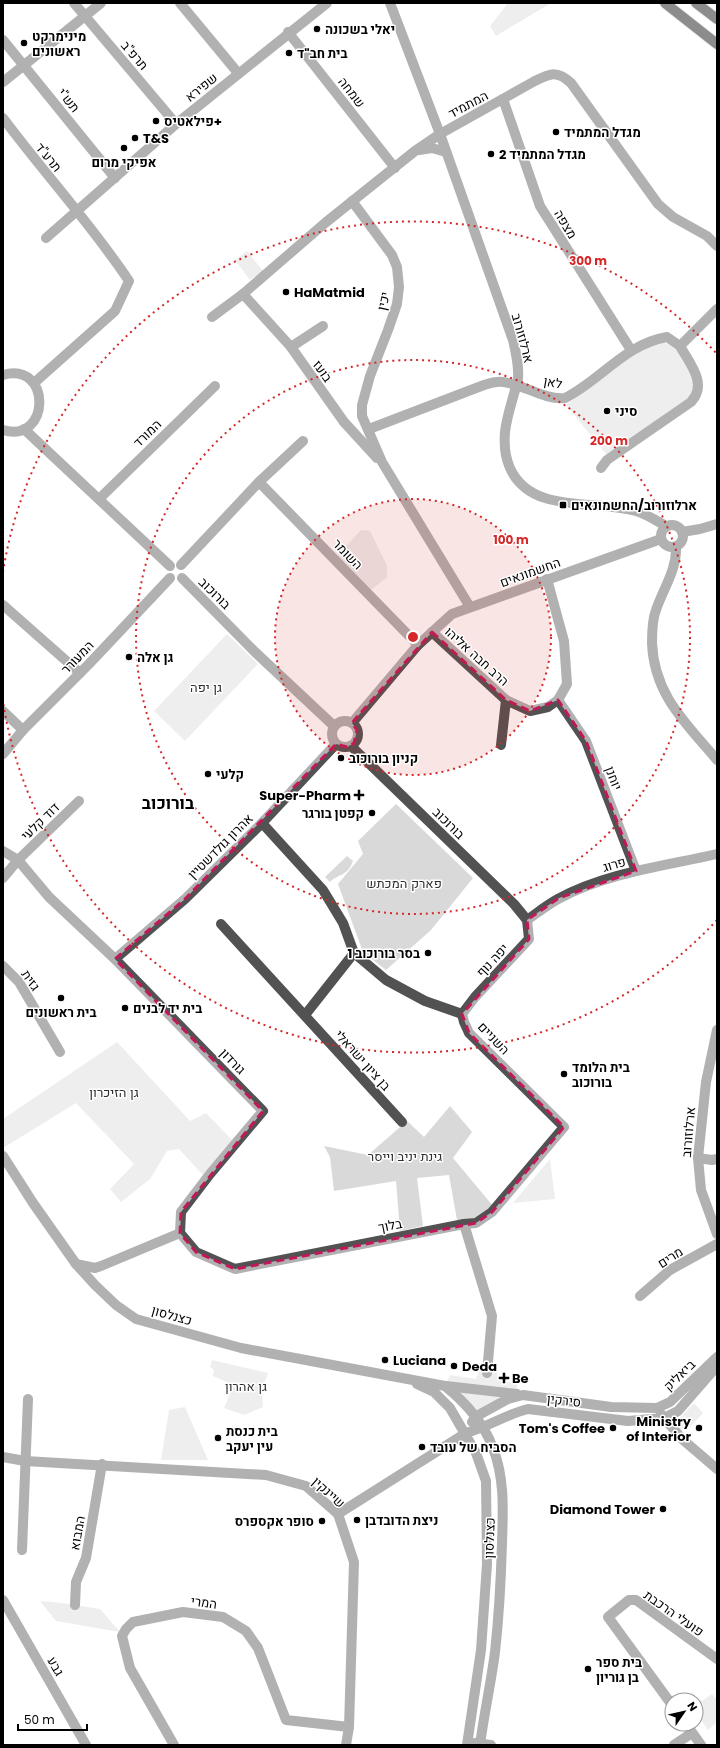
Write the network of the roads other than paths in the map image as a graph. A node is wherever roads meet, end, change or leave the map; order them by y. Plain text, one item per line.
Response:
1 (74, 3) edge
2 (101, 3) edge
3 (180, 3) edge
4 (327, 3) edge
5 (390, 3) edge
6 (397, 3) edge
7 (665, 3) edge
8 (696, 3) edge
9 (85, 16) junction
10 (717, 19) edge
11 (288, 32) junction
12 (3, 40) edge
13 (717, 44) edge
14 (24, 65) junction
15 (238, 73) junction
16 (419, 77) junction
17 (3, 82) edge
18 (503, 99) junction
19 (3, 118) edge
20 (176, 124) junction
21 (440, 134) junction
22 (415, 151) junction
23 (446, 152) junction
24 (395, 168) junction
25 (115, 178) junction
26 (352, 201) junction
27 (76, 212) junction
28 (46, 238) dead end
29 (717, 246) edge
30 (243, 294) junction
31 (717, 309) edge
32 (212, 317) dead end
33 (323, 326) dead end
34 (680, 346) junction
35 (291, 347) junction
36 (631, 350) junction
37 (3, 375) edge
38 (34, 383) junction
39 (516, 385) junction
40 (214, 386) dead end
41 (362, 416) junction
42 (344, 422) junction
43 (24, 429) junction
44 (369, 429) junction
45 (3, 430) edge
46 (303, 441) dead end
47 (382, 462) junction
48 (601, 468) dead end
49 (259, 482) junction
50 (98, 499) junction
51 (717, 524) edge
52 (666, 526) junction
53 (682, 532) junction
54 (661, 539) junction
55 (676, 547) junction
56 (181, 565) junction
57 (170, 566) junction
58 (170, 578) junction
59 (182, 578) junction
60 (547, 579) junction
61 (3, 605) edge
62 (470, 607) junction
63 (432, 632) junction
64 (418, 645) junction
65 (80, 673) junction
66 (506, 700) junction
67 (558, 700) junction
68 (3, 711) edge
69 (352, 723) junction
70 (334, 726) junction
71 (23, 730) junction
72 (336, 744) junction
73 (501, 745) dead end
74 (351, 746) junction
75 (3, 754) edge
76 (717, 760) edge
77 (79, 801) dead end
78 (262, 823) junction
79 (3, 851) edge
80 (717, 854) edge
81 (18, 860) junction
82 (636, 871) junction
83 (3, 878) edge
84 (527, 920) junction
85 (221, 924) dead end
86 (354, 953) junction
87 (115, 960) junction
88 (3, 966) edge
89 (462, 1014) junction
90 (305, 1016) junction
91 (717, 1030) edge
92 (60, 1052) dead end
93 (402, 1122) dead end
94 (3, 1156) edge
95 (698, 1158) junction
96 (717, 1159) edge
97 (464, 1224) junction
98 (180, 1233) junction
99 (717, 1234) edge
100 (717, 1244) edge
101 (108, 1263) junction
102 (76, 1264) junction
103 (95, 1285) junction
104 (640, 1296) dead end
105 (717, 1357) edge
106 (717, 1366) edge
107 (487, 1374) dead end
108 (408, 1380) junction
109 (445, 1386) junction
110 (523, 1395) junction
111 (28, 1399) dead end
112 (657, 1408) junction
113 (678, 1411) junction
114 (475, 1417) junction
115 (664, 1418) junction
116 (483, 1428) junction
117 (466, 1433) junction
118 (682, 1438) junction
119 (3, 1457) edge
120 (25, 1461) junction
121 (102, 1464) junction
122 (717, 1469) edge
123 (338, 1514) junction
124 (22, 1550) dead end
125 (3, 1600) edge
126 (75, 1605) dead end
127 (717, 1659) edge
128 (664, 1694) edge
129 (349, 1727) junction
130 (692, 1732) joint
131 (467, 1744) edge
132 (480, 1744) edge
133 (86, 1745) edge
134 (174, 1745) edge
135 (346, 1745) edge
136 (491, 1745) edge
137 (674, 1745) edge
138 (701, 1745) edge

1 - 9 street, תרפ"ב
2 - 9 street
3 - 15 street
4 - 11 street, שפירא
5 - 16 street, ארלוזורוב
6 - 16 street, ארלוזורוב
7 - 13 main road
8 - 10 main road
9 - 14 street
9 - 20 street, תרפ"ב
11 - 15 street, שפירא
11 - 24 street, שמחה
12 - 14 street, תש"י
14 - 17 street
14 - 25 street, תש"י
15 - 20 street, שפירא
16 - 21 street, ארלוזורוב
18 - 21 street, המתמיד
18 - 29 street, המתמיד
18 - 36 street, מצפה
19 - 27 street, תרע"ד
20 - 25 street, שפירא
21 - 22 street, המתמיד
21 - 23 street, ארלוזורוב
22 - 23 street
22 - 24 street, המתמיד
23 - 39 street, ארלוזורוב
24 - 26 street, המתמיד
25 - 27 street, שפירא
26 - 30 street, המתמיד
26 - 41 street, יכין
27 - 28 street, שפירא
27 - 38 street, תרע"ד
30 - 32 street, המתמיד
30 - 35 street, בועז
31 - 34 street
33 - 35 street
34 - 36 street, לאן
34 - 48 street
35 - 42 street, בועז
36 - 39 street, לאן
37 - 38 street
38 - 43 street
39 - 44 street, לאן
39 - 52 street, ארלוזורוב
40 - 50 street, המורד
41 - 42 street
41 - 44 street
42 - 47 street, בועז
43 - 45 street
43 - 50 street
44 - 47 street, בועז
46 - 49 street
47 - 62 street, בועז
49 - 56 street
49 - 64 street, השומר
50 - 57 street
51 - 53 street
52 - 53 street
52 - 54 street
53 - 55 street
54 - 55 street
54 - 60 street, החשמונאים
55 - 76 street
56 - 57 street
56 - 59 street
57 - 58 street
58 - 59 street
58 - 65 street, המעורר
59 - 70 street, בורוכוב
60 - 62 street, החשמונאים
60 - 67 street
61 - 65 street
62 - 63 street, החשמונאים
63 - 64 street, החשמונאים
63 - 66 street, הרב חבה אליהו
64 - 69 street
65 - 71 street, המעורר
66 - 67 street, הרב חבה אליהו
66 - 73 street, הרב חבה אליהו
67 - 82 street, יוחנן
68 - 71 street
69 - 70 street
69 - 74 street
70 - 72 street
71 - 75 street, המעורר
72 - 74 street
72 - 78 street, אהרון גולדשטיין
74 - 84 street, בורוכוב
77 - 81 street, דוד קלעי
78 - 86 street
78 - 87 street, אהרון גולדשטיין
79 - 81 street, גורדון
80 - 82 street, פרוג
81 - 83 street, דוד קלעי
81 - 87 street, גורדון
82 - 84 street, פרוג
84 - 89 street, יפה נוף
85 - 90 street, בן ציון ישראלי
86 - 89 street
86 - 90 street
87 - 98 street, גורדון
88 - 92 street, גזית
89 - 97 street, השניים
90 - 93 street, בן ציון ישראלי
91 - 95 street, ארלוזורוב
94 - 102 street, כצנלסון
95 - 96 street
95 - 99 street, ארלוזורוב
97 - 98 street, בלוך
97 - 107 street
98 - 101 street
100 - 104 street, מרים
101 - 102 street
101 - 103 street
102 - 103 street, כצנלסון
103 - 108 street, כצנלסון
105 - 112 street, ביאליק
106 - 113 street, ביאליק
108 - 109 street, כצנלסון
108 - 117 street, כצנלסון
109 - 110 street, סירקין
109 - 114 street, כצנלסון
110 - 112 street, סירקין
110 - 114 street, סירקין
111 - 120 street
112 - 115 street
113 - 115 street, ביאליק
113 - 118 street
114 - 116 street, כצנלסון
114 - 117 street, סירקין
115 - 116 street, סירקין
115 - 118 street
116 - 117 street, סירקין
116 - 132 street, כצנלסון
117 - 123 street, סירקין
117 - 131 street, כצנלסון
118 - 122 street
119 - 120 street, שיינקין
120 - 121 street, שיינקין
120 - 124 street
121 - 123 street, שיינקין
121 - 126 street, המבוא
123 - 129 street, שיינקין
125 - 133 street, גבע
127 - 128 street, פועלי הרכבת
129 - 134 street, המרי
129 - 135 street, שיינקין
130 - 137 street
130 - 138 street
131 - 132 street
132 - 136 street

